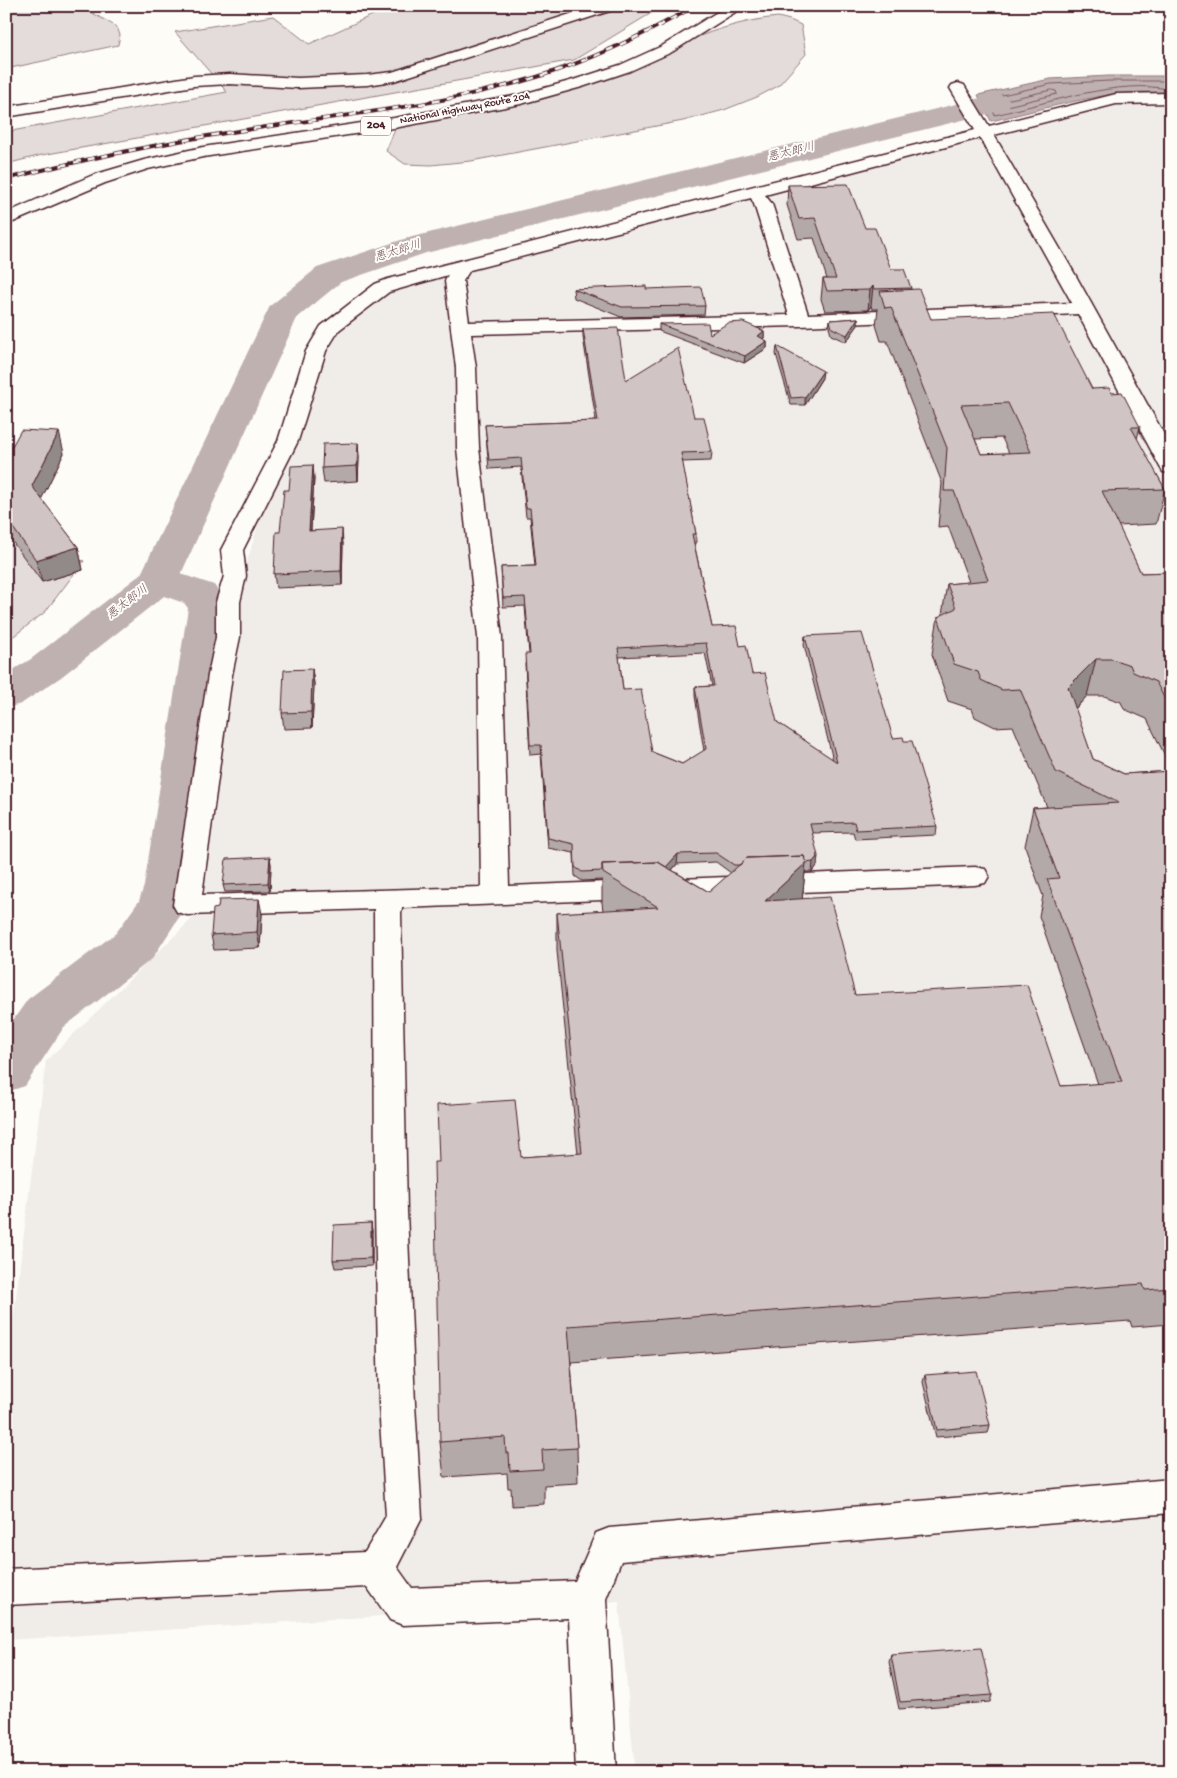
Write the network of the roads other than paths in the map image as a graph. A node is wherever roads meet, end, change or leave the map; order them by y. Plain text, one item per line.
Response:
1 (611, 6) edge
2 (738, 6) edge
3 (958, 88) dead end
4 (1171, 98) edge
5 (6, 112) edge
6 (984, 131) junction
7 (755, 192) junction
8 (6, 220) edge
9 (462, 267) junction
10 (1084, 308) junction
11 (800, 320) junction
12 (461, 328) junction
13 (1171, 467) edge
14 (975, 876) dead end
15 (495, 896) junction
16 (392, 898) junction
17 (1171, 1496) edge
18 (376, 1569) junction
19 (6, 1587) edge
20 (587, 1599) junction
21 (596, 1772) edge

1 - 5 main road
2 - 8 main road, National Highway Route 204 / 204
3 - 6 main road
4 - 6 main road
6 - 7 main road
6 - 10 main road
7 - 9 main road
7 - 11 main road
9 - 12 main road
9 - 16 main road
10 - 11 main road
10 - 13 main road
11 - 12 main road
12 - 15 main road
14 - 15 main road
15 - 16 main road
16 - 18 main road
17 - 20 main road
18 - 19 main road
18 - 20 main road
20 - 21 main road

